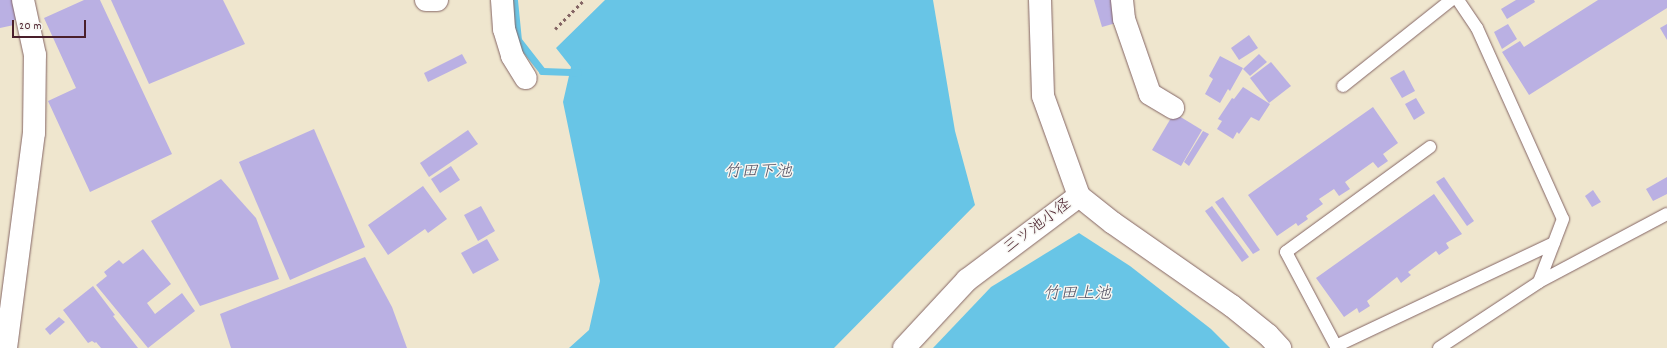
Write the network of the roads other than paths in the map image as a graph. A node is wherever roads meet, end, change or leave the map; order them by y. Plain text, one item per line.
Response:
1 (24, 0) edge
2 (426, 0) edge
3 (437, 0) edge
4 (502, 0) edge
5 (1040, 0) edge
6 (1122, 0) edge
7 (1451, 0) edge
8 (1458, 0) edge
9 (526, 78) dead end
10 (1343, 86) dead end
11 (1173, 108) dead end
12 (1430, 147) dead end
13 (1079, 196) junction
14 (1667, 214) edge
15 (1554, 242) junction
16 (1539, 282) junction
17 (6, 348) edge
18 (904, 348) edge
19 (1280, 348) edge
20 (1439, 348) edge

1 - 17 street
2 - 3 street
4 - 9 street
5 - 13 street, 三ツ池小径
6 - 11 street
7 - 10 lane
8 - 15 lane
12 - 15 lane
13 - 18 street, 三ツ池小径
13 - 19 street
14 - 16 lane
15 - 16 lane
16 - 20 lane

